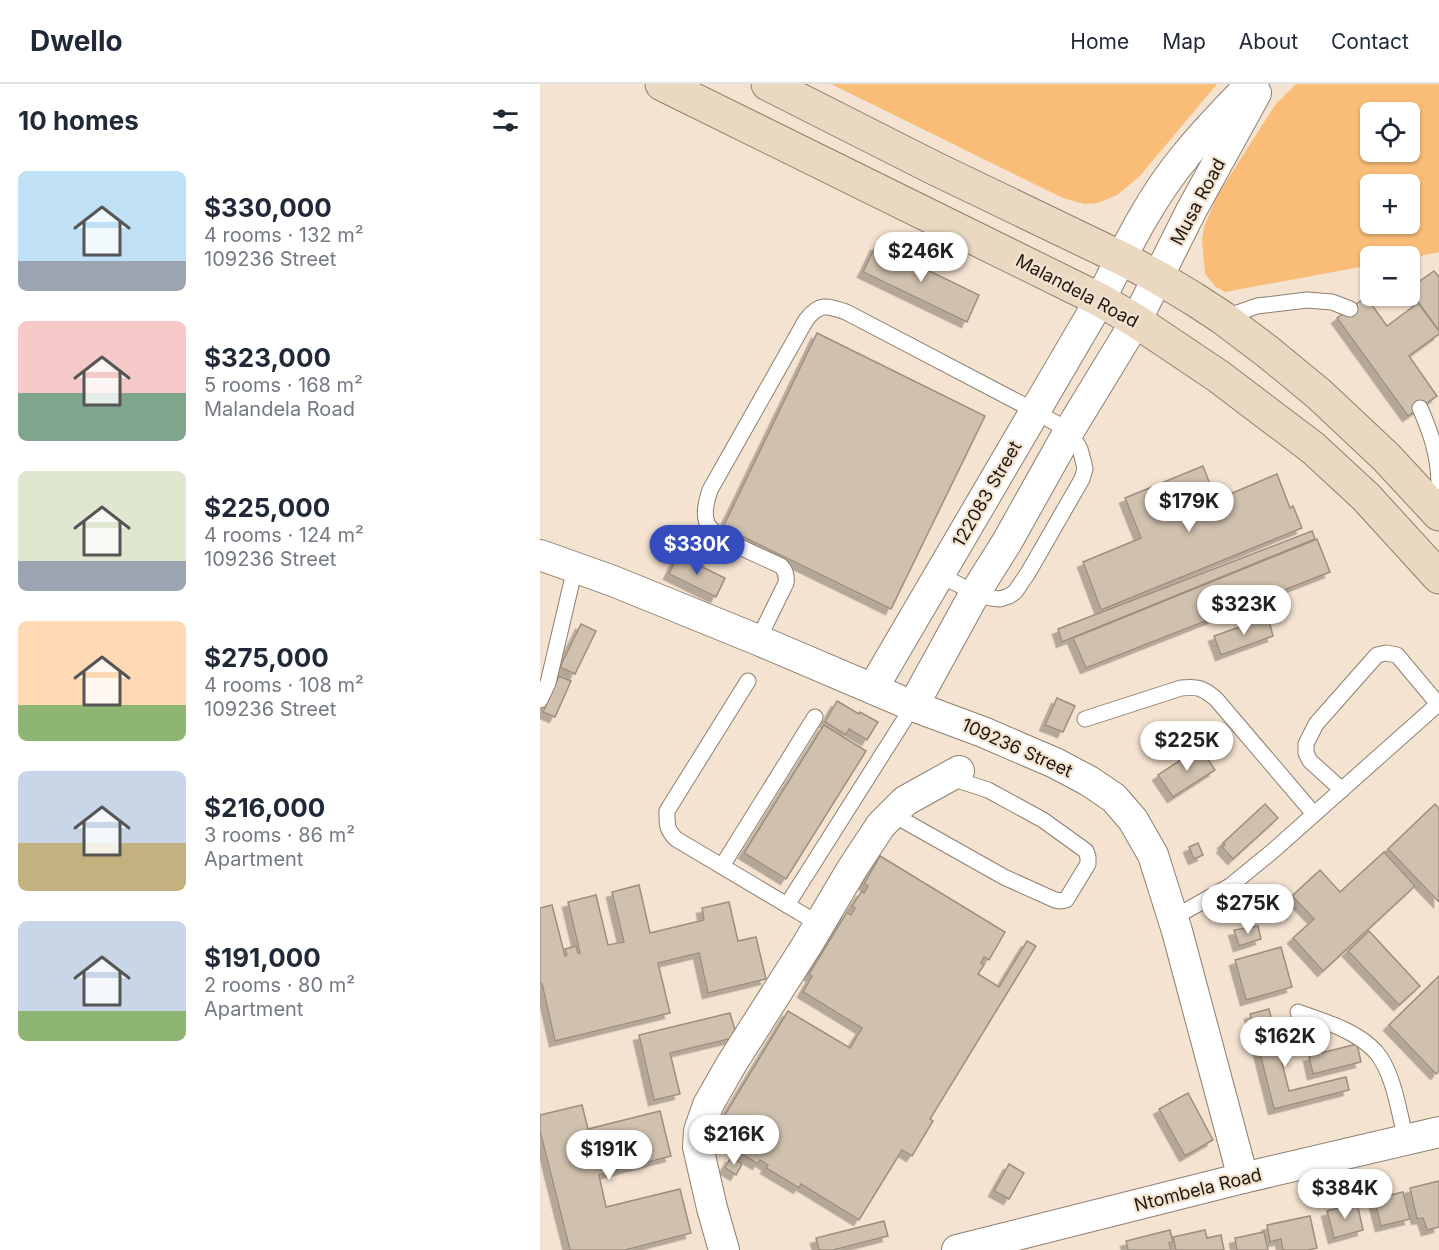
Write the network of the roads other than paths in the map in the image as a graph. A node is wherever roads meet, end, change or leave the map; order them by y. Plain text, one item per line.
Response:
1 (662, 84) edge
2 (768, 84) edge
3 (1251, 84) edge
4 (1261, 84) edge
5 (1121, 258) junction
6 (1159, 278) junction
7 (1100, 300) junction
8 (1350, 309) dead end
9 (1223, 318) junction
10 (1136, 321) junction
11 (1420, 408) dead end
12 (1035, 411) junction
13 (1435, 429) edge
14 (1069, 431) junction
15 (1437, 451) edge
16 (1439, 482) edge
17 (1439, 514) edge
18 (540, 555) edge
19 (575, 568) junction
20 (940, 575) junction
21 (1439, 577) edge
22 (975, 594) junction
23 (758, 640) junction
24 (544, 681) edge
25 (748, 681) dead end
26 (873, 688) junction
27 (540, 700) edge
28 (1438, 705) edge
29 (913, 706) junction
30 (815, 717) dead end
31 (1085, 719) dead end
32 (954, 774) joint
33 (1342, 790) junction
34 (892, 814) junction
35 (1314, 814) junction
36 (722, 866) junction
37 (788, 905) junction
38 (1173, 918) junction
39 (819, 924) junction
40 (1298, 1012) dead end
41 (1439, 1132) edge
42 (1406, 1140) junction
43 (1243, 1178) junction
44 (724, 1250) edge
45 (957, 1250) edge

1 - 7 main road, Malandela Road
2 - 5 main road
3 - 5 street, Musa Road
4 - 6 street, Musa Road
5 - 6 main road
5 - 7 street, Musa Road
6 - 9 main road
6 - 10 street, Musa Road
7 - 10 main road, Malandela Road
7 - 12 street, 122083 Street
8 - 9 lane
9 - 17 main road
10 - 14 street
10 - 21 main road, Malandela Road
11 - 13 lane
12 - 14 lane
12 - 20 street, 122083 Street
12 - 23 lane
13 - 15 lane
14 - 22 street
15 - 16 lane
18 - 19 street, 109236 Street
19 - 23 street, 109236 Street
19 - 24 lane
20 - 22 lane
20 - 26 street, 122083 Street
22 - 29 street
23 - 26 street, 109236 Street
24 - 27 lane
25 - 36 lane
26 - 29 street, 109236 Street
28 - 33 lane
28 - 33 lane
29 - 37 lane
29 - 38 street, 109236 Street
30 - 36 lane
31 - 35 lane
32 - 34 street
32 - 34 lane
33 - 35 lane
34 - 39 street
35 - 38 lane
36 - 37 lane
37 - 39 lane
38 - 43 street, 109236 Street
39 - 44 street
40 - 42 lane
41 - 42 street, Ntombela Road
42 - 43 street, Ntombela Road
43 - 45 street, Ntombela Road

